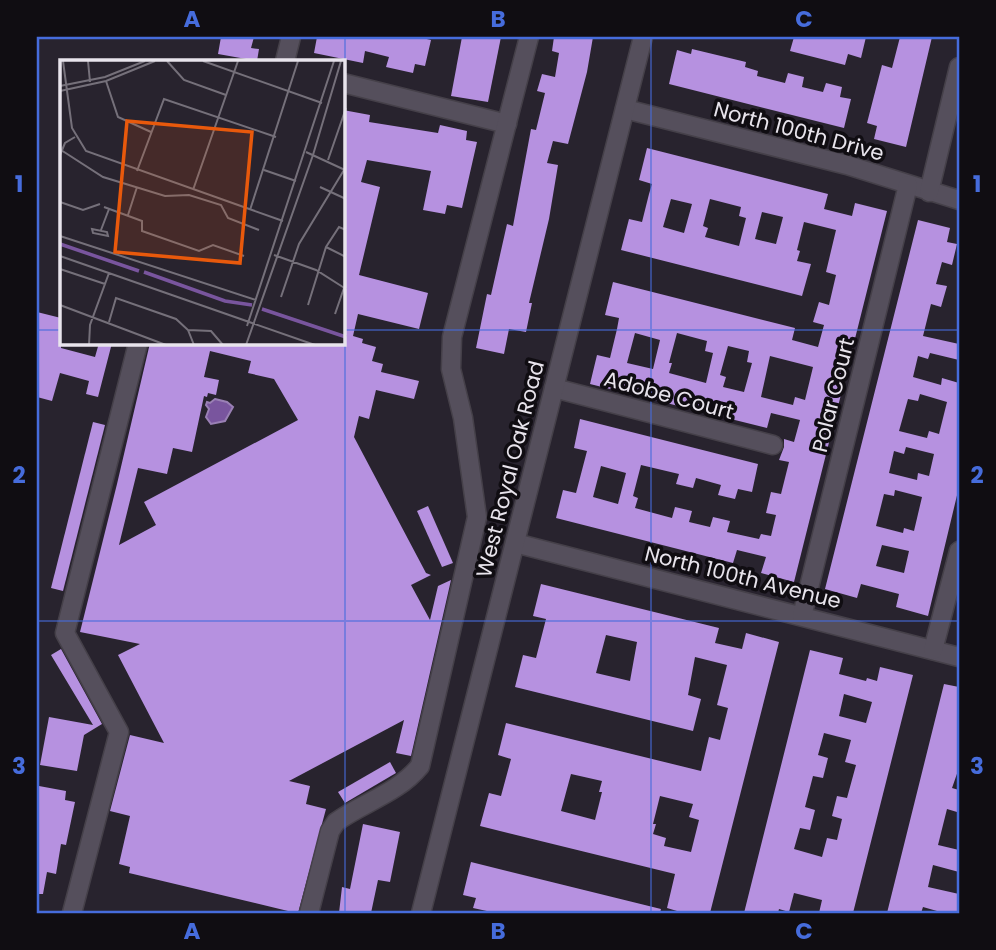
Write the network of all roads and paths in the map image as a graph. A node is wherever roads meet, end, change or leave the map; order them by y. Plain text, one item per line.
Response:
1 (291, 37) edge
2 (529, 37) edge
3 (643, 37) edge
4 (285, 60) edge
5 (959, 66) edge
6 (345, 84) edge
7 (625, 108) junction
8 (507, 124) junction
9 (908, 185) junction
10 (929, 192) junction
11 (959, 200) edge
12 (137, 345) edge
13 (554, 388) junction
14 (773, 445) dead end
15 (514, 543) junction
16 (959, 551) edge
17 (802, 616) junction
18 (933, 650) junction
19 (959, 657) edge
20 (72, 913) edge
21 (309, 913) edge
22 (421, 913) edge

1 - 4 street
2 - 8 street
3 - 7 street, West Royal Oak Road
5 - 10 street
6 - 8 street
7 - 9 street, North 100th Drive
7 - 13 street, West Royal Oak Road
8 - 21 street
9 - 10 street, North 100th Drive
9 - 17 street, Polar Court
10 - 11 street, North 100th Drive
12 - 20 street
13 - 14 street, Adobe Court
13 - 15 street, West Royal Oak Road
15 - 17 street, North 100th Avenue
15 - 22 street, West Royal Oak Road
16 - 18 street
17 - 18 street, North 100th Avenue
18 - 19 street, North 100th Avenue

